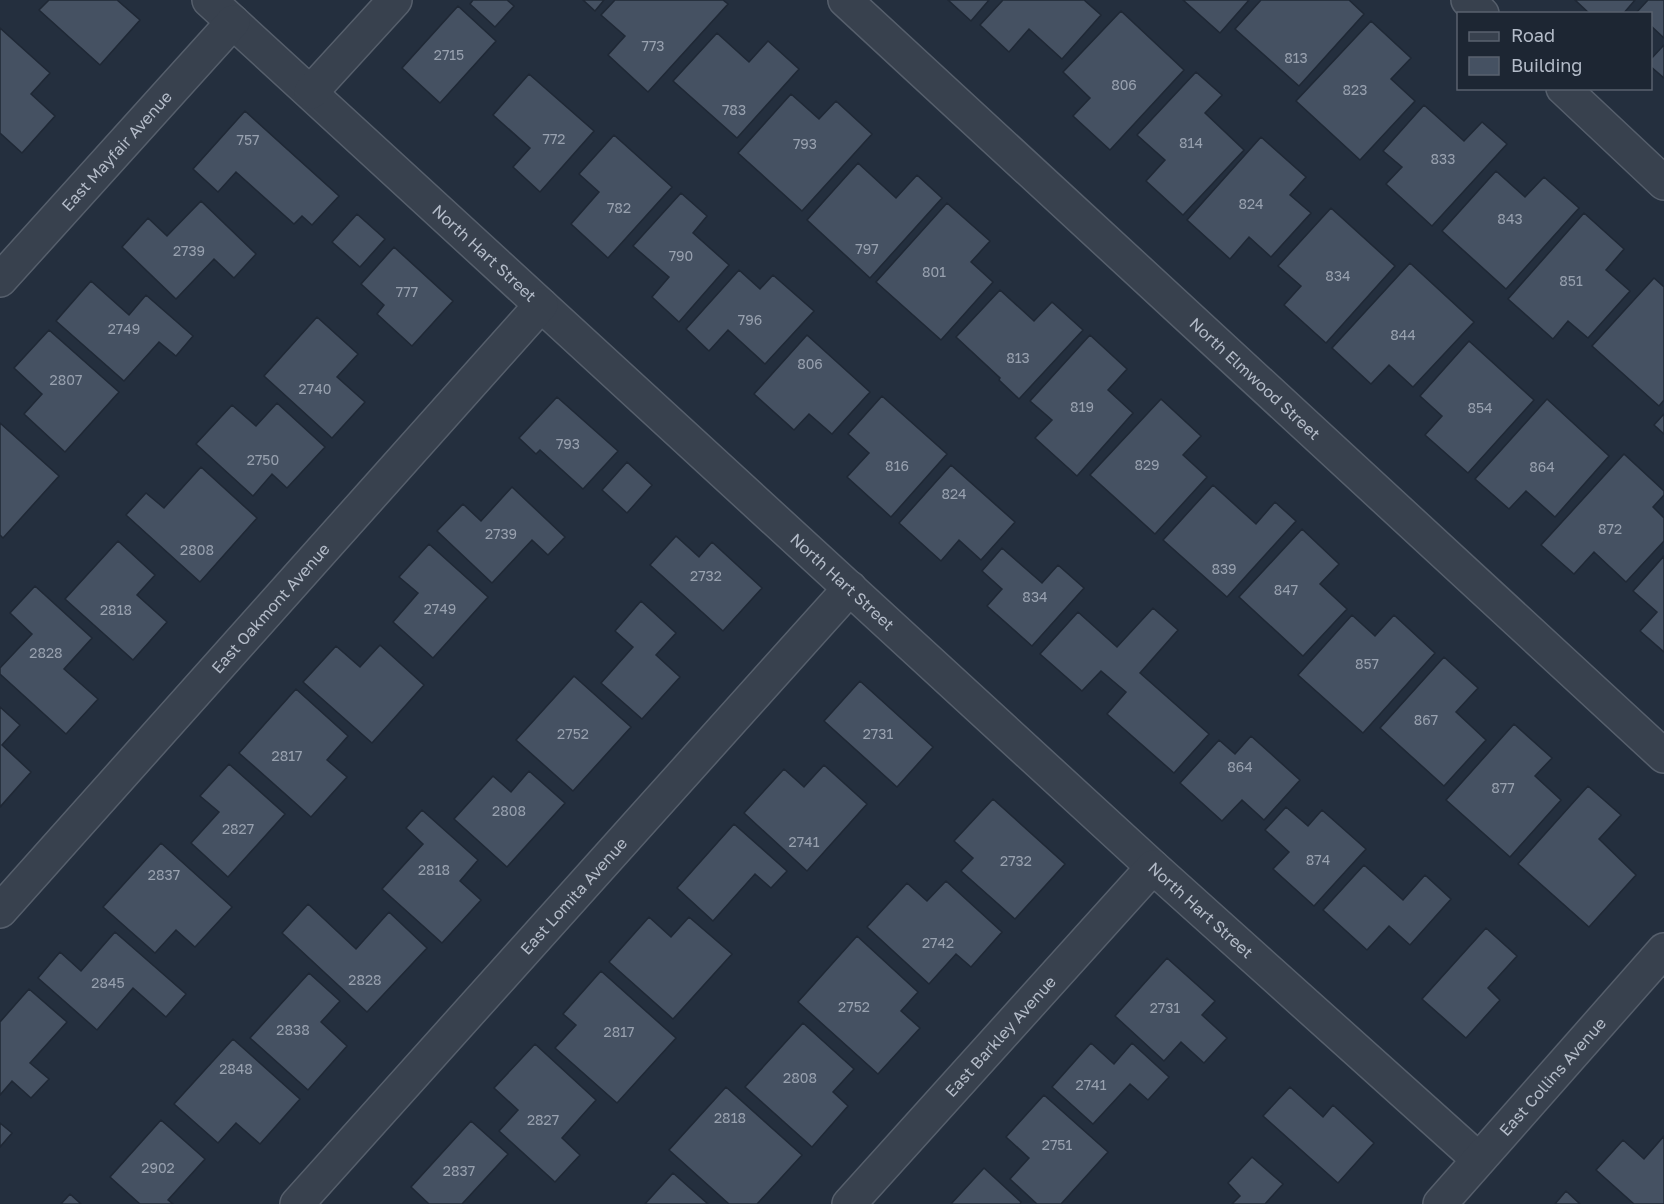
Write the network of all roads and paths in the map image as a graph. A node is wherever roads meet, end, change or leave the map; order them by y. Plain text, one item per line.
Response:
1 (209, 0) edge
2 (395, 0) edge
3 (845, 0) edge
4 (1468, 0) edge
5 (1480, 12) edge
6 (233, 22) junction
7 (1565, 90) edge
8 (311, 92) junction
9 (1664, 183) edge
10 (0, 280) edge
11 (541, 305) junction
12 (850, 588) junction
13 (1664, 756) edge
14 (1153, 867) junction
15 (0, 911) edge
16 (1664, 950) edge
17 (1478, 1160) junction
18 (297, 1204) edge
19 (849, 1204) edge
20 (1440, 1204) edge

1 - 6 street, North Hart Street
2 - 8 street
3 - 13 street, North Elmwood Street
4 - 5 street
6 - 8 street, North Hart Street
6 - 10 street, East Mayfair Avenue
7 - 9 street
8 - 11 street, North Hart Street
11 - 12 street, North Hart Street
11 - 15 street, East Oakmont Avenue
12 - 14 street, North Hart Street
12 - 18 street, East Lomita Avenue
14 - 17 street, North Hart Street
14 - 19 street, East Barkley Avenue
16 - 17 street, East Collins Avenue
17 - 20 street, East Collins Avenue

